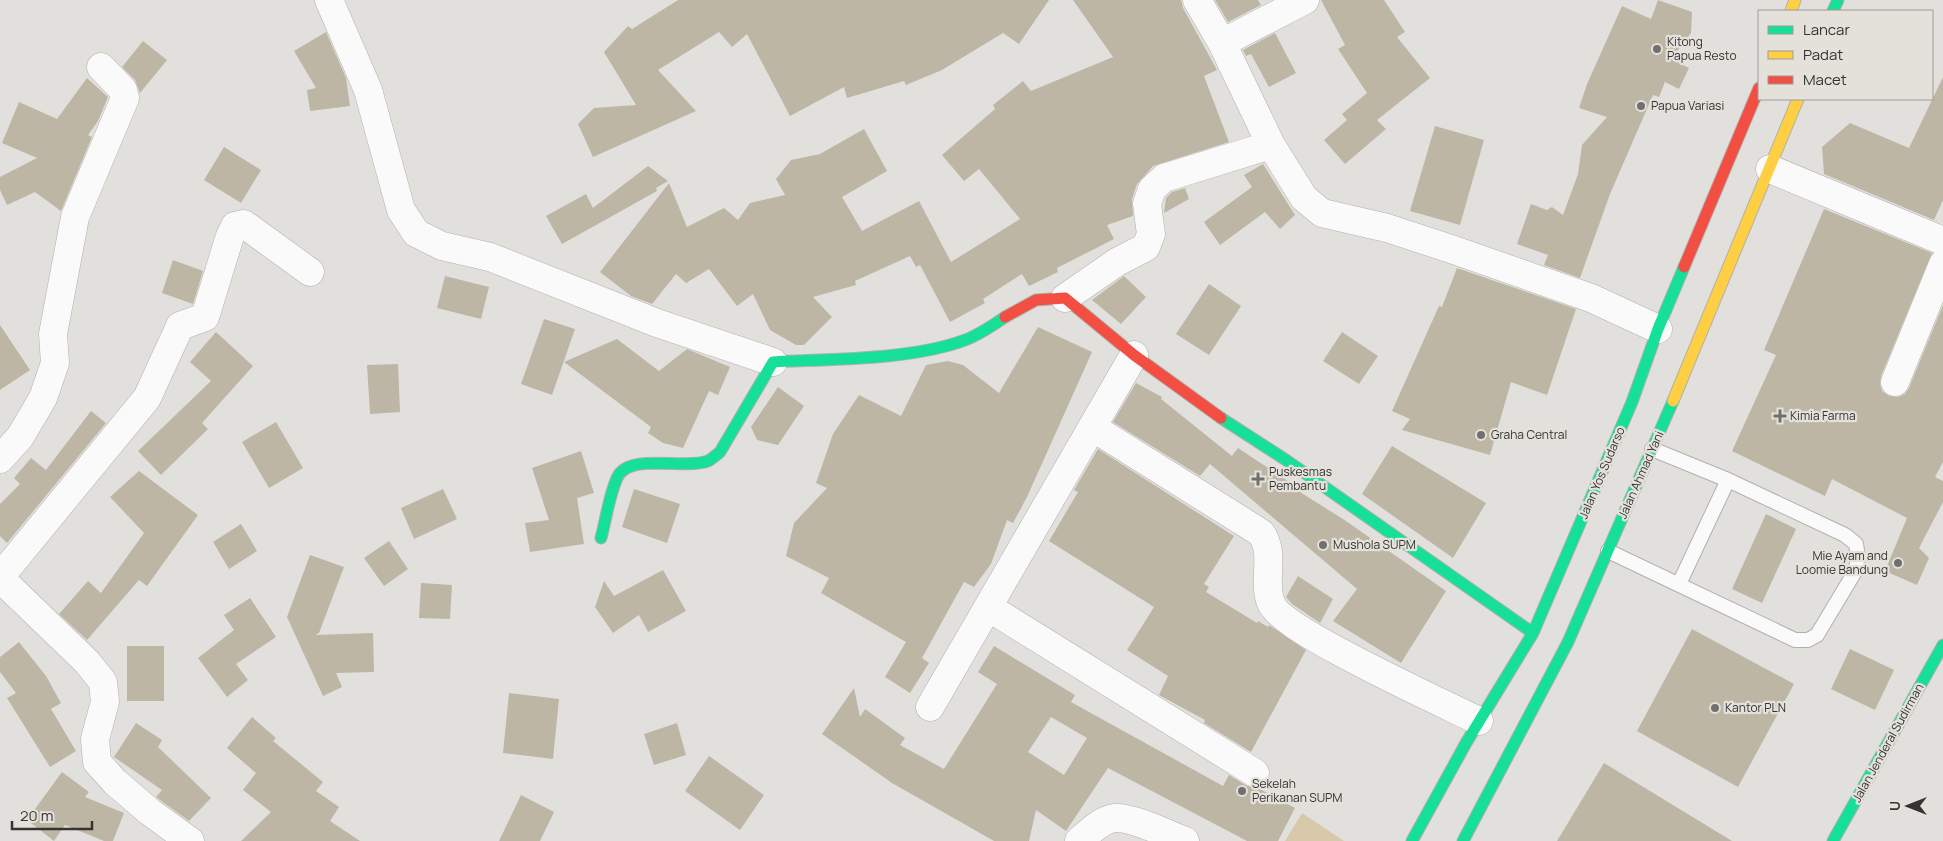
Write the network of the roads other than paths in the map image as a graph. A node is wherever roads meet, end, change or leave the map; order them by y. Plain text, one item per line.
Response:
1 (329, 0) edge
2 (1197, 0) edge
3 (1305, 0) edge
4 (1222, 43) junction
5 (101, 67) dead end
6 (1758, 90) edge
7 (1798, 100) edge
8 (1271, 145) junction
9 (1770, 169) junction
10 (1943, 242) edge
11 (1943, 264) edge
12 (310, 272) dead end
13 (1065, 298) junction
14 (1658, 329) junction
15 (1134, 355) junction
16 (773, 362) junction
17 (1895, 382) dead end
18 (1092, 427) junction
19 (1652, 449) junction
20 (0, 459) edge
21 (1728, 480) junction
22 (601, 538) dead end
23 (1608, 551) junction
24 (0, 578) edge
25 (1679, 584) junction
26 (988, 607) junction
27 (1533, 633) junction
28 (1943, 645) edge
29 (930, 707) dead end
30 (1479, 721) junction
31 (1255, 773) dead end
32 (190, 841) edge
33 (1079, 841) edge
34 (1184, 841) edge
35 (1412, 841) edge
36 (1463, 841) edge
37 (1833, 841) edge

1 - 16 street
2 - 4 street
3 - 4 street
4 - 8 street
5 - 20 street
6 - 14 main road, Jalan Yos Sudarso
7 - 9 main road, Jalan Ahmad Yani
8 - 13 street
8 - 14 street
9 - 10 street
9 - 19 main road, Jalan Ahmad Yani
11 - 17 street
12 - 24 street
13 - 15 main road
13 - 16 main road
14 - 27 main road, Jalan Yos Sudarso
15 - 18 street
15 - 27 main road
16 - 22 main road
18 - 26 street
18 - 30 street
19 - 21 lane
19 - 23 main road, Jalan Ahmad Yani
21 - 25 lane
21 - 25 lane
23 - 25 lane
23 - 36 main road, Jalan Ahmad Yani
24 - 32 street
26 - 29 street
26 - 31 street
27 - 30 main road, Jalan Yos Sudarso
28 - 37 main road, Jalan Jenderal Sudirman
30 - 35 main road, Jalan Yos Sudarso
33 - 34 street

